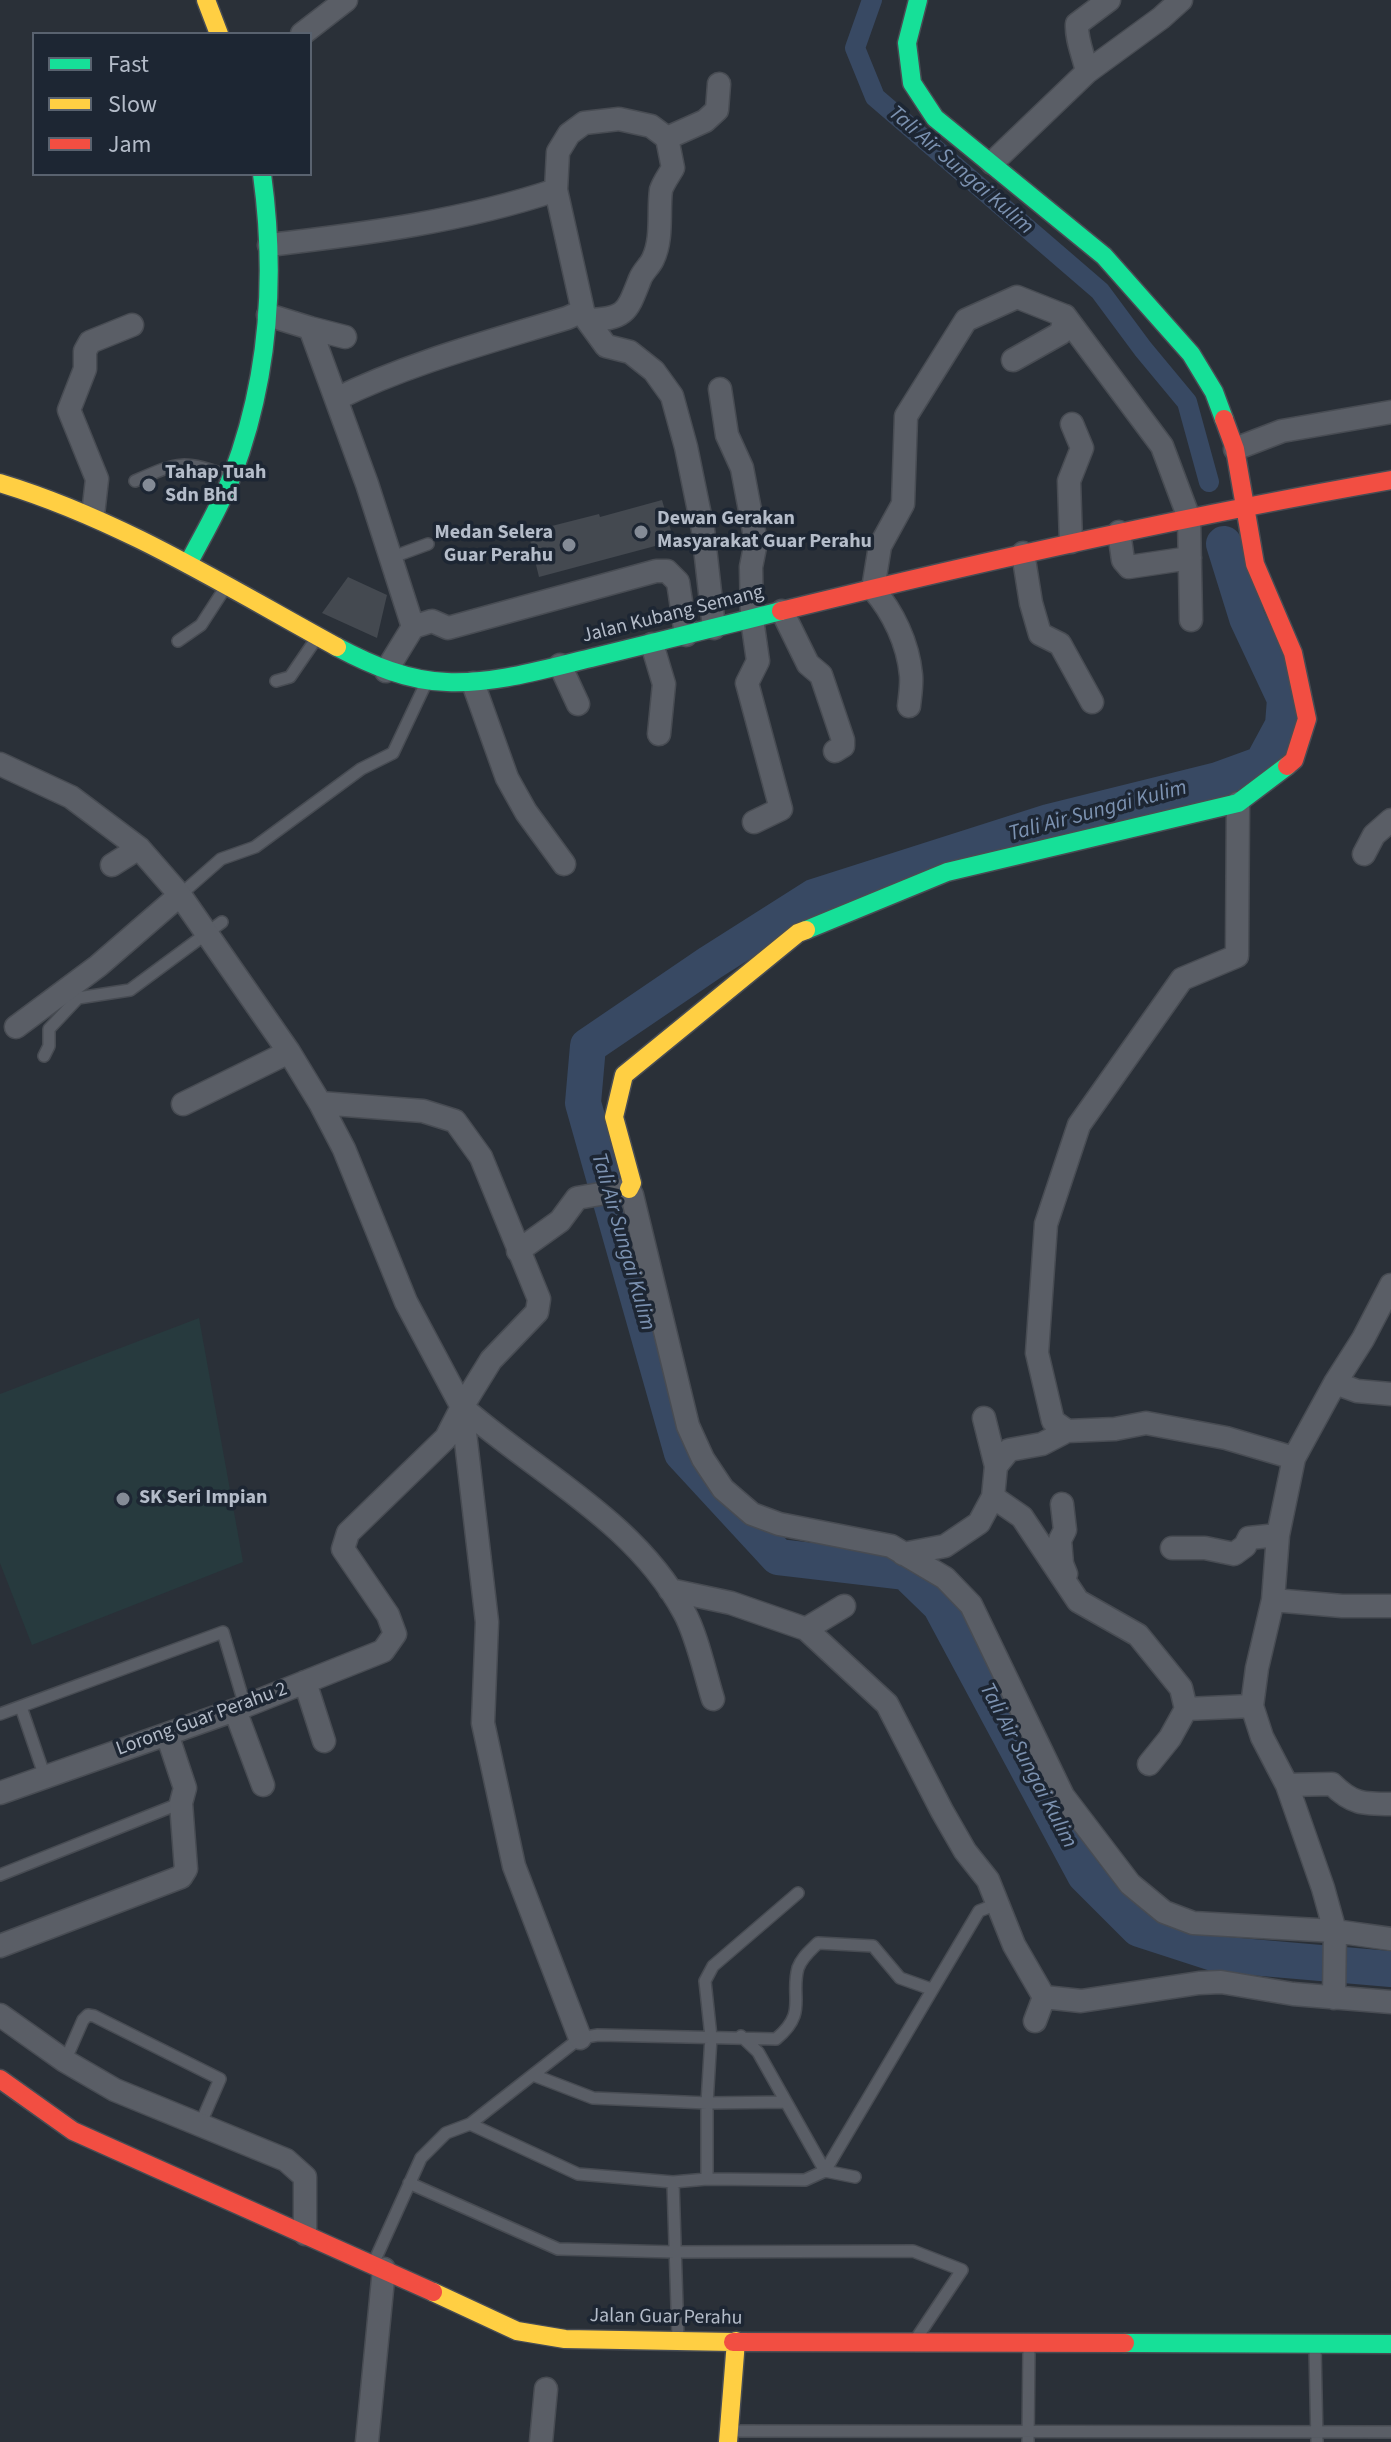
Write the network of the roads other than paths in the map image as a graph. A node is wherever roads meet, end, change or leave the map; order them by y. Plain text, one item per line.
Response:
1 (206, 0) edge
2 (346, 0) edge
3 (918, 0) edge
4 (1109, 0) edge
5 (1181, 0) edge
6 (218, 32) edge
7 (305, 32) edge
8 (1087, 72) junction
9 (719, 84) dead end
10 (667, 138) junction
11 (992, 163) junction
12 (262, 176) edge
13 (556, 190) junction
14 (269, 245) junction
15 (268, 315) junction
16 (585, 315) junction
17 (1065, 316) junction
18 (132, 325) dead end
19 (310, 328) junction
20 (345, 337) dead end
21 (1013, 360) dead end
22 (720, 389) dead end
23 (336, 399) junction
24 (1391, 412) edge
25 (1072, 424) dead end
26 (1235, 449) junction
27 (231, 477) junction
28 (1391, 480) edge
29 (135, 481) dead end
30 (0, 483) edge
31 (1244, 507) junction
32 (93, 515) junction
33 (1189, 518) junction
34 (1119, 532) junction
35 (1071, 542) junction
36 (428, 544) dead end
37 (1023, 553) junction
38 (390, 558) junction
39 (1190, 558) junction
40 (188, 564) junction
41 (227, 584) junction
42 (873, 589) junction
43 (782, 611) junction
44 (752, 619) junction
45 (1191, 620) dead end
46 (413, 627) junction
47 (714, 628) junction
48 (686, 635) junction
49 (319, 636) junction
50 (178, 641) dead end
51 (652, 644) junction
52 (560, 665) junction
53 (386, 671) junction
54 (276, 681) dead end
55 (427, 681) junction
56 (473, 683) junction
57 (1092, 702) dead end
58 (578, 704) dead end
59 (909, 706) dead end
60 (659, 734) dead end
61 (835, 751) dead end
62 (0, 764) edge
63 (1238, 803) junction
64 (1391, 820) edge
65 (754, 822) dead end
66 (139, 848) junction
67 (1364, 854) dead end
68 (564, 864) dead end
69 (112, 865) dead end
70 (180, 895) junction
71 (214, 928) junction
72 (16, 1027) dead end
73 (289, 1052) junction
74 (44, 1056) dead end
75 (320, 1103) junction
76 (183, 1104) dead end
77 (624, 1190) junction
78 (518, 1251) junction
79 (1391, 1285) edge
80 (1335, 1383) junction
81 (1391, 1394) edge
82 (462, 1407) junction
83 (984, 1418) dead end
84 (1067, 1431) junction
85 (1294, 1458) junction
86 (996, 1466) junction
87 (993, 1497) junction
88 (1062, 1504) dead end
89 (1278, 1535) junction
90 (1172, 1548) dead end
91 (903, 1554) junction
92 (670, 1590) junction
93 (1273, 1600) junction
94 (1078, 1601) junction
95 (844, 1606) dead end
96 (1391, 1606) edge
97 (806, 1629) junction
98 (305, 1682) junction
99 (713, 1699) dead end
100 (1252, 1706) junction
101 (21, 1707) junction
102 (240, 1708) junction
103 (1186, 1709) junction
104 (0, 1714) edge
105 (167, 1734) junction
106 (324, 1741) dead end
107 (1149, 1764) dead end
108 (45, 1777) junction
109 (263, 1785) dead end
110 (1287, 1785) junction
111 (0, 1793) edge
112 (181, 1803) junction
113 (1391, 1804) edge
114 (0, 1875) edge
115 (798, 1893) dead end
116 (997, 1904) junction
117 (1334, 1934) junction
118 (1391, 1939) edge
119 (0, 1946) edge
120 (931, 1989) junction
121 (1333, 1992) junction
122 (1044, 1997) junction
123 (1391, 2002) edge
124 (0, 2015) edge
125 (1035, 2021) dead end
126 (741, 2036) junction
127 (711, 2037) junction
128 (580, 2038) junction
129 (65, 2061) junction
130 (533, 2075) junction
131 (0, 2079) edge
132 (786, 2102) junction
133 (707, 2103) junction
134 (470, 2124) junction
135 (200, 2125) junction
136 (825, 2171) junction
137 (855, 2177) dead end
138 (707, 2179) junction
139 (673, 2182) junction
140 (409, 2183) junction
141 (305, 2234) junction
142 (675, 2252) junction
143 (378, 2268) junction
144 (736, 2341) junction
145 (678, 2342) junction
146 (914, 2342) junction
147 (1029, 2342) junction
148 (1315, 2343) junction
149 (1391, 2344) edge
150 (546, 2389) dead end
151 (1391, 2432) edge
152 (728, 2436) edge
153 (1028, 2436) edge
154 (1317, 2437) edge
155 (367, 2442) edge
156 (541, 2442) edge

1 - 6 street
2 - 7 street
3 - 11 street
4 - 8 street
5 - 8 street
8 - 11 street
9 - 10 street
10 - 13 street
10 - 16 street
11 - 26 street
12 - 14 street
13 - 14 street
13 - 16 street
14 - 15 street
15 - 19 street
15 - 27 street
16 - 23 street
16 - 47 street
17 - 21 street
17 - 33 street
17 - 42 street
18 - 32 street
19 - 20 street
19 - 23 street
22 - 44 street
23 - 38 street
24 - 26 street
25 - 35 street
26 - 31 street
27 - 29 lane
27 - 40 street
28 - 31 street, Jalan Kubang Semang
30 - 32 street, Jalan Kubang Semang
31 - 33 street, Jalan Kubang Semang
31 - 63 street
32 - 40 street, Jalan Kubang Semang
33 - 34 street, Jalan Kubang Semang
33 - 39 street
34 - 35 street, Jalan Kubang Semang
34 - 39 street
35 - 37 street, Jalan Kubang Semang
36 - 38 lane
37 - 42 street, Jalan Kubang Semang
37 - 57 street
38 - 46 street
39 - 45 street
40 - 41 street, Jalan Kubang Semang
41 - 49 street, Jalan Kubang Semang
41 - 50 lane
42 - 43 street, Jalan Kubang Semang
42 - 59 street
43 - 44 street, Jalan Kubang Semang
43 - 61 street
44 - 47 street, Jalan Kubang Semang
44 - 65 street
46 - 48 street
46 - 53 street
47 - 48 street, Jalan Kubang Semang
48 - 51 street, Jalan Kubang Semang
49 - 53 street, Jalan Kubang Semang
49 - 54 lane
51 - 52 street, Jalan Kubang Semang
51 - 60 street
52 - 56 street, Jalan Kubang Semang
52 - 58 street
53 - 55 street, Jalan Kubang Semang
55 - 56 street, Jalan Kubang Semang
55 - 70 lane
56 - 68 street
62 - 66 street
63 - 77 street
63 - 84 street
64 - 67 street
66 - 69 street
66 - 70 street
70 - 71 street
70 - 72 street
71 - 73 street
71 - 74 lane
73 - 75 street
73 - 76 street
75 - 78 street
75 - 82 street
77 - 78 street
77 - 91 street
78 - 82 street
79 - 80 street
80 - 81 street
80 - 85 street
82 - 92 street
82 - 98 street, Lorong Guar Perahu 2
82 - 128 street
83 - 86 street
84 - 85 street
84 - 86 street
85 - 89 street
86 - 87 street
87 - 91 street
87 - 94 street
88 - 94 street
89 - 90 street
89 - 93 street
91 - 117 street
92 - 97 street
92 - 99 street
93 - 96 street
93 - 100 street
94 - 103 street
95 - 97 street
97 - 116 street
98 - 102 street, Lorong Guar Perahu 2
98 - 106 street
100 - 103 street
100 - 110 street
101 - 102 lane
101 - 104 lane
101 - 108 lane
102 - 105 street, Lorong Guar Perahu 2
102 - 109 street
103 - 107 street
105 - 108 street, Lorong Guar Perahu 2
105 - 112 street
108 - 111 street, Lorong Guar Perahu 2
110 - 113 street
110 - 117 street
112 - 114 lane
112 - 119 street
115 - 127 lane
116 - 120 lane
116 - 122 street
117 - 118 street
117 - 121 street
120 - 126 lane
120 - 136 lane
121 - 122 street
121 - 123 street
122 - 125 street
124 - 129 street
126 - 127 lane
126 - 132 lane
127 - 128 lane
127 - 133 lane
128 - 130 lane
129 - 135 street
129 - 135 lane
130 - 133 lane
130 - 134 lane
131 - 141 street, Jalan Guar Perahu
132 - 133 lane
132 - 136 lane
133 - 138 lane
134 - 139 lane
134 - 140 lane
135 - 141 street
136 - 137 lane
136 - 138 lane
138 - 139 lane
139 - 142 lane
140 - 142 lane
140 - 143 lane
141 - 143 street, Jalan Guar Perahu
142 - 145 lane
142 - 146 lane
143 - 145 street, Jalan Guar Perahu
143 - 155 street
144 - 145 street, Jalan Guar Perahu
144 - 146 street, Jalan Guar Perahu
144 - 152 street
146 - 147 street, Jalan Guar Perahu
147 - 148 street, Jalan Guar Perahu
147 - 153 lane
148 - 149 street, Jalan Guar Perahu
148 - 154 lane
150 - 156 street
151 - 154 lane
152 - 153 lane
153 - 154 lane

